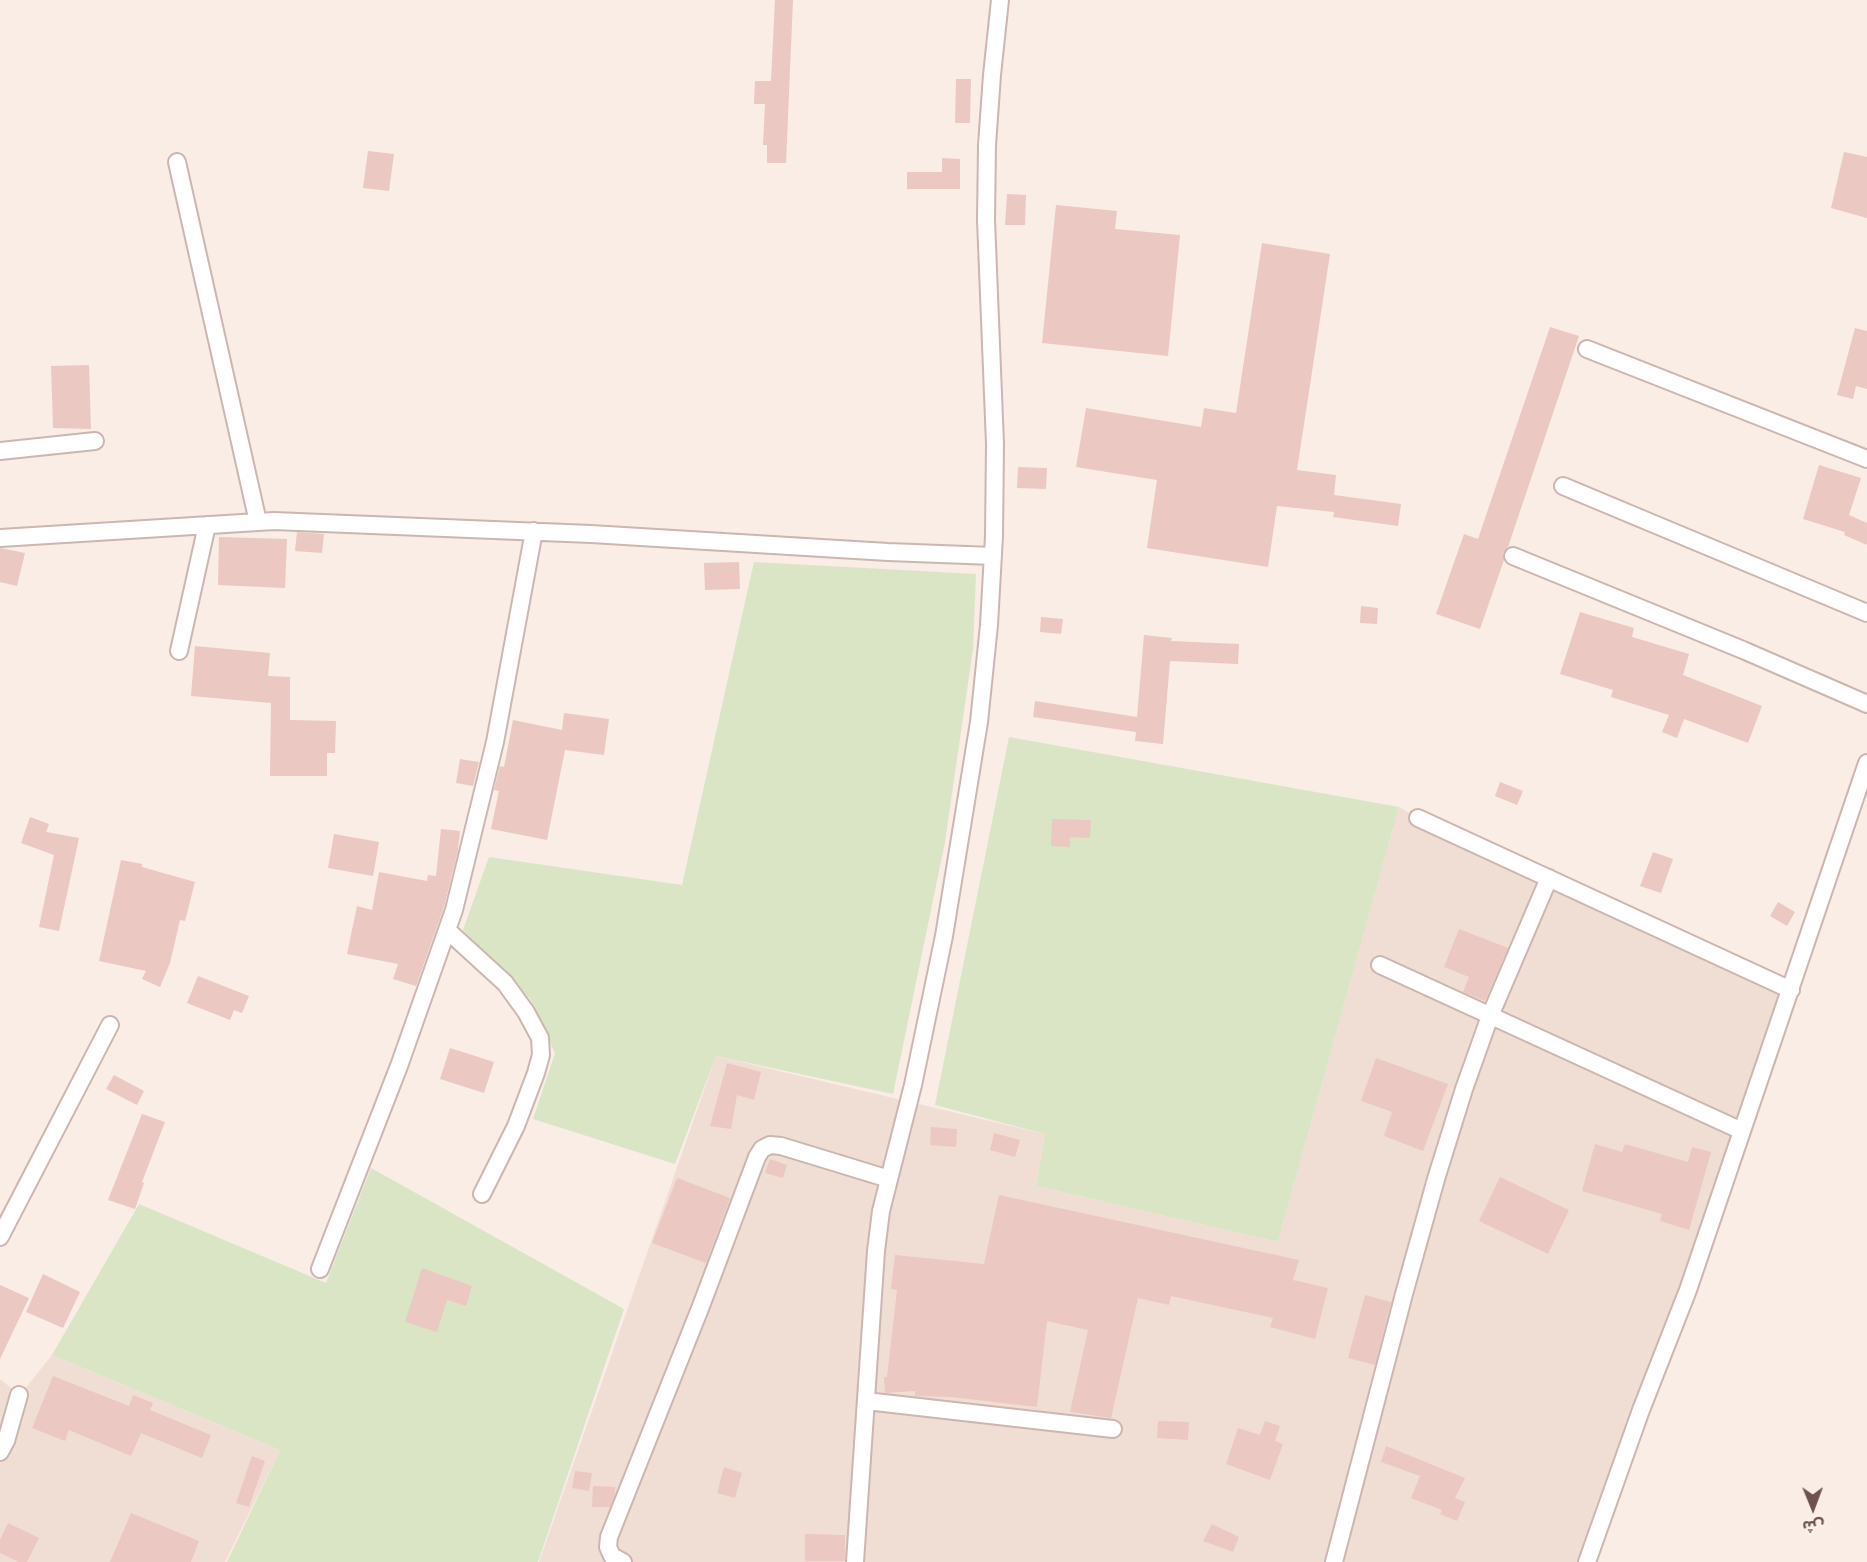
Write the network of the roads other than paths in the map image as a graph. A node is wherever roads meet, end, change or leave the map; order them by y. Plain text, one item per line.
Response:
1 (1000, 0) edge
2 (177, 162) dead end
3 (1587, 349) dead end
4 (95, 441) dead end
5 (0, 452) edge
6 (1867, 459) edge
7 (1563, 486) dead end
8 (258, 522) junction
9 (207, 525) junction
10 (534, 531) junction
11 (0, 538) edge
12 (993, 556) junction
13 (1513, 556) dead end
14 (1867, 613) edge
15 (179, 651) dead end
16 (1867, 704) edge
17 (1867, 763) edge
18 (1418, 818) dead end
19 (1550, 878) junction
20 (447, 930) junction
21 (1380, 965) dead end
22 (1791, 990) junction
23 (1490, 1016) junction
24 (110, 1025) dead end
25 (1742, 1131) junction
26 (889, 1179) junction
27 (482, 1194) dead end
28 (0, 1237) edge
29 (320, 1269) dead end
30 (20, 1395) dead end
31 (866, 1401) junction
32 (1113, 1429) dead end
33 (0, 1452) edge
34 (623, 1562) edge
35 (855, 1562) edge
36 (1334, 1562) edge
37 (1587, 1562) edge

1 - 12 street
2 - 8 street
3 - 6 street
4 - 5 street
7 - 14 street
8 - 9 street
8 - 10 street
9 - 11 street
9 - 15 street
10 - 12 street
10 - 20 street
12 - 26 street
13 - 16 street
17 - 22 street
18 - 19 street
19 - 22 street
19 - 23 street
20 - 27 street
20 - 29 street
21 - 23 street
22 - 25 street
23 - 25 street
23 - 36 street
24 - 28 street
25 - 37 street
26 - 31 street
26 - 34 street
30 - 33 street
31 - 32 street
31 - 35 street

